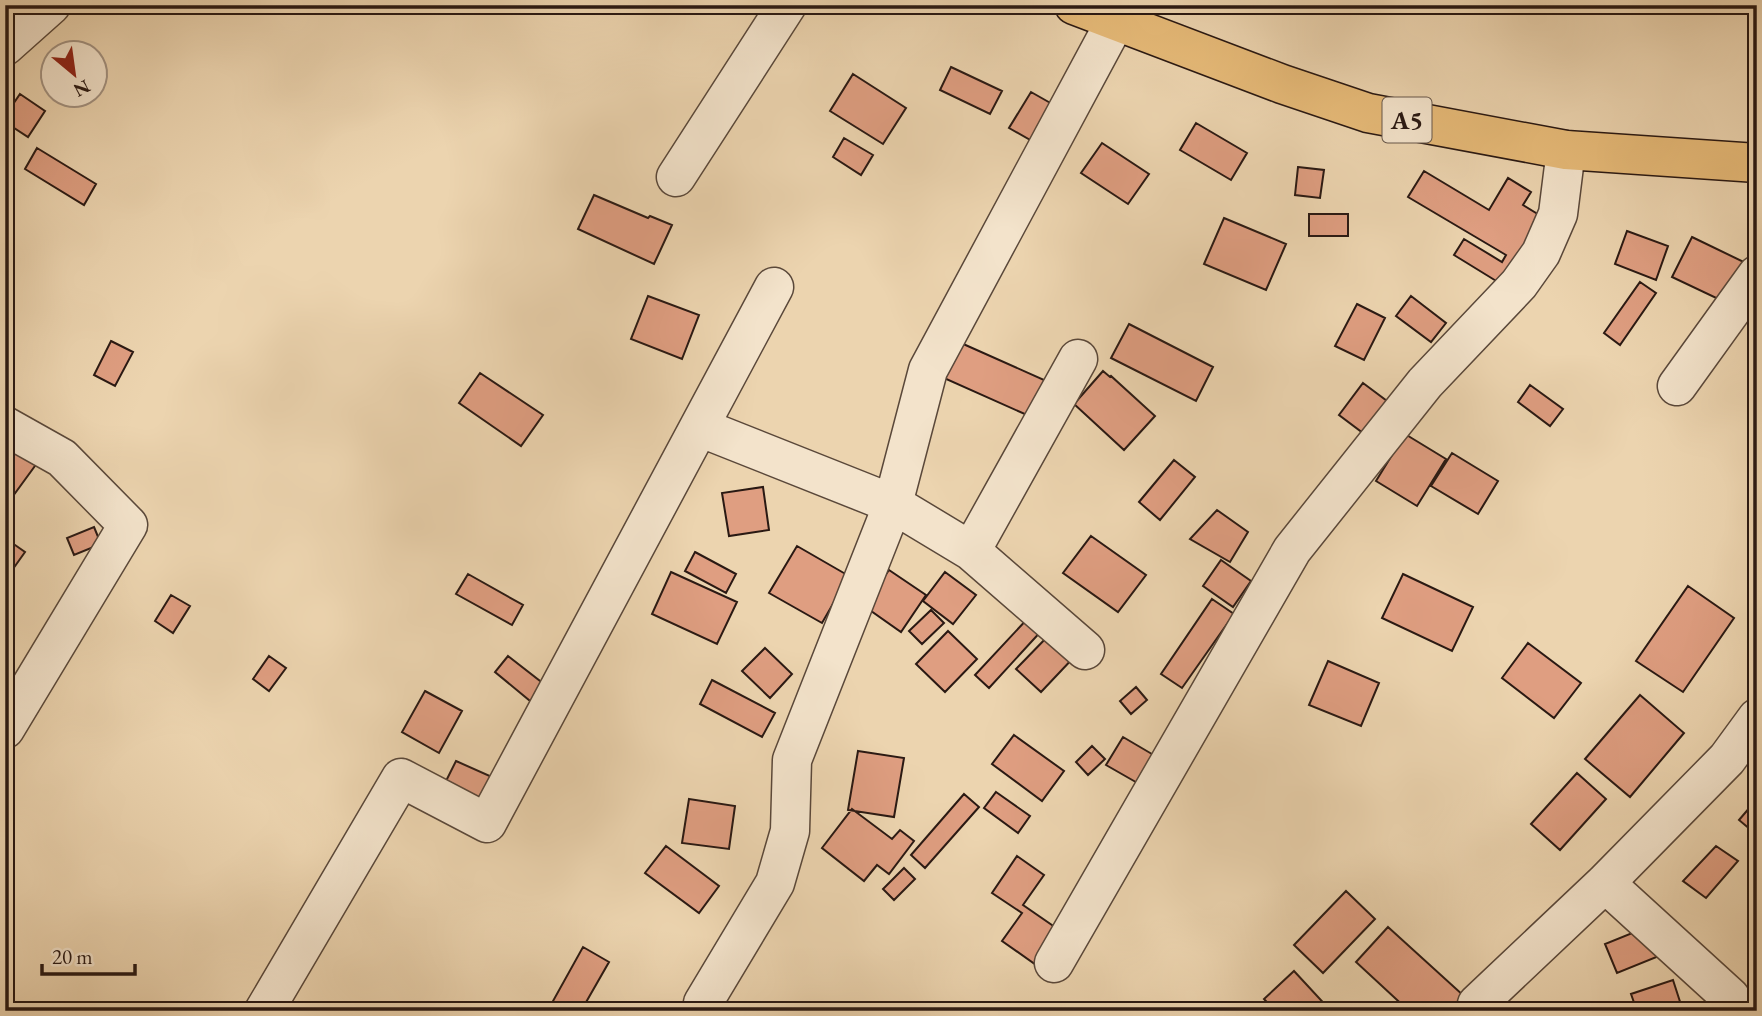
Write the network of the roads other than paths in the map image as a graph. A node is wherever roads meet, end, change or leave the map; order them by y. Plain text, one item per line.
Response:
1 (51, 5) edge
2 (787, 5) edge
3 (1074, 5) edge
4 (1115, 22) junction
5 (5, 46) edge
6 (1566, 150) junction
7 (1757, 163) edge
8 (676, 177) dead end
9 (1757, 275) edge
10 (774, 287) dead end
11 (1078, 359) dead end
12 (1677, 386) dead end
13 (5, 426) edge
14 (699, 428) junction
15 (894, 504) junction
16 (971, 551) junction
17 (1086, 650) dead end
18 (1757, 718) edge
19 (5, 729) edge
20 (1605, 883) junction
21 (1054, 963) dead end
22 (703, 1003) dead end
23 (1477, 1004) dead end
24 (264, 1011) edge
25 (1740, 1011) edge

1 - 5 street
2 - 8 street
3 - 4 main road, A5
4 - 6 main road, A5
4 - 15 street
6 - 7 main road, A5
6 - 21 street
9 - 12 street
10 - 14 street
11 - 16 street
13 - 19 street
14 - 15 street
14 - 24 street
15 - 16 street
15 - 22 street
16 - 17 street
18 - 20 street
20 - 23 street
20 - 25 street

